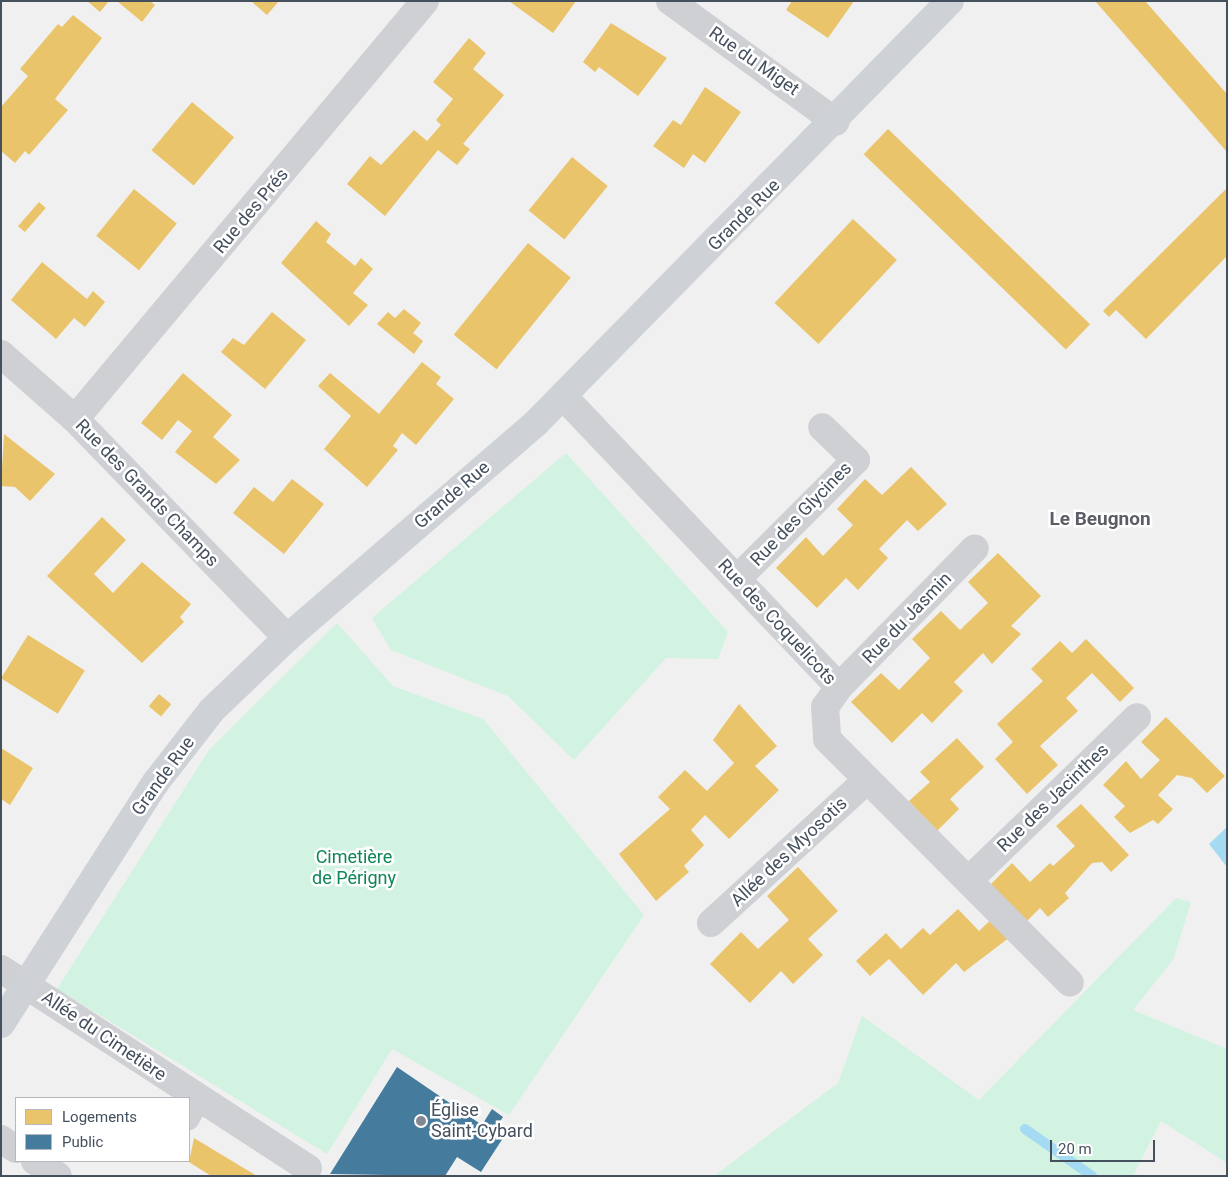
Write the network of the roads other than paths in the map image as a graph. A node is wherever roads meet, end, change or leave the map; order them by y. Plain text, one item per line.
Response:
1 (425, 1) edge
2 (670, 1) edge
3 (950, 1) edge
4 (836, 122) junction
5 (1, 354) edge
6 (563, 396) junction
7 (75, 419) junction
8 (822, 427) dead end
9 (976, 548) dead end
10 (737, 579) junction
11 (286, 638) junction
12 (839, 687) junction
13 (1137, 717) dead end
14 (867, 780) junction
15 (969, 880) junction
16 (710, 924) dead end
17 (1, 969) edge
18 (1070, 983) dead end
19 (25, 984) junction
20 (1, 1024) edge
21 (177, 1097) edge
22 (194, 1110) edge
23 (1, 1139) edge
24 (15, 1148) edge
25 (37, 1162) edge
26 (308, 1168) dead end
27 (58, 1176) edge

1 - 7 street, Rue des Prés
2 - 4 street, Rue du Miget
3 - 4 street, Grande Rue
4 - 6 street, Grande Rue
5 - 7 street, Rue des Grands Champs
6 - 10 street, Rue des Coquelicots
6 - 11 street, Grande Rue
7 - 11 street, Rue des Grands Champs
8 - 10 street, Rue des Glycines
9 - 12 street, Rue du Jasmin
10 - 12 street, Rue des Coquelicots
11 - 19 street, Grande Rue
12 - 14 street, Rue des Coquelicots
13 - 15 street, Rue des Jacinthes
14 - 15 street, Rue des Coquelicots
14 - 16 street, Allée des Myosotis
15 - 18 street, Rue des Coquelicots
17 - 19 street, Allée du Cimetière
19 - 20 street, Grande Rue
19 - 21 street, Allée du Cimetière
22 - 26 street, Allée du Cimetière
23 - 24 street
25 - 27 street

